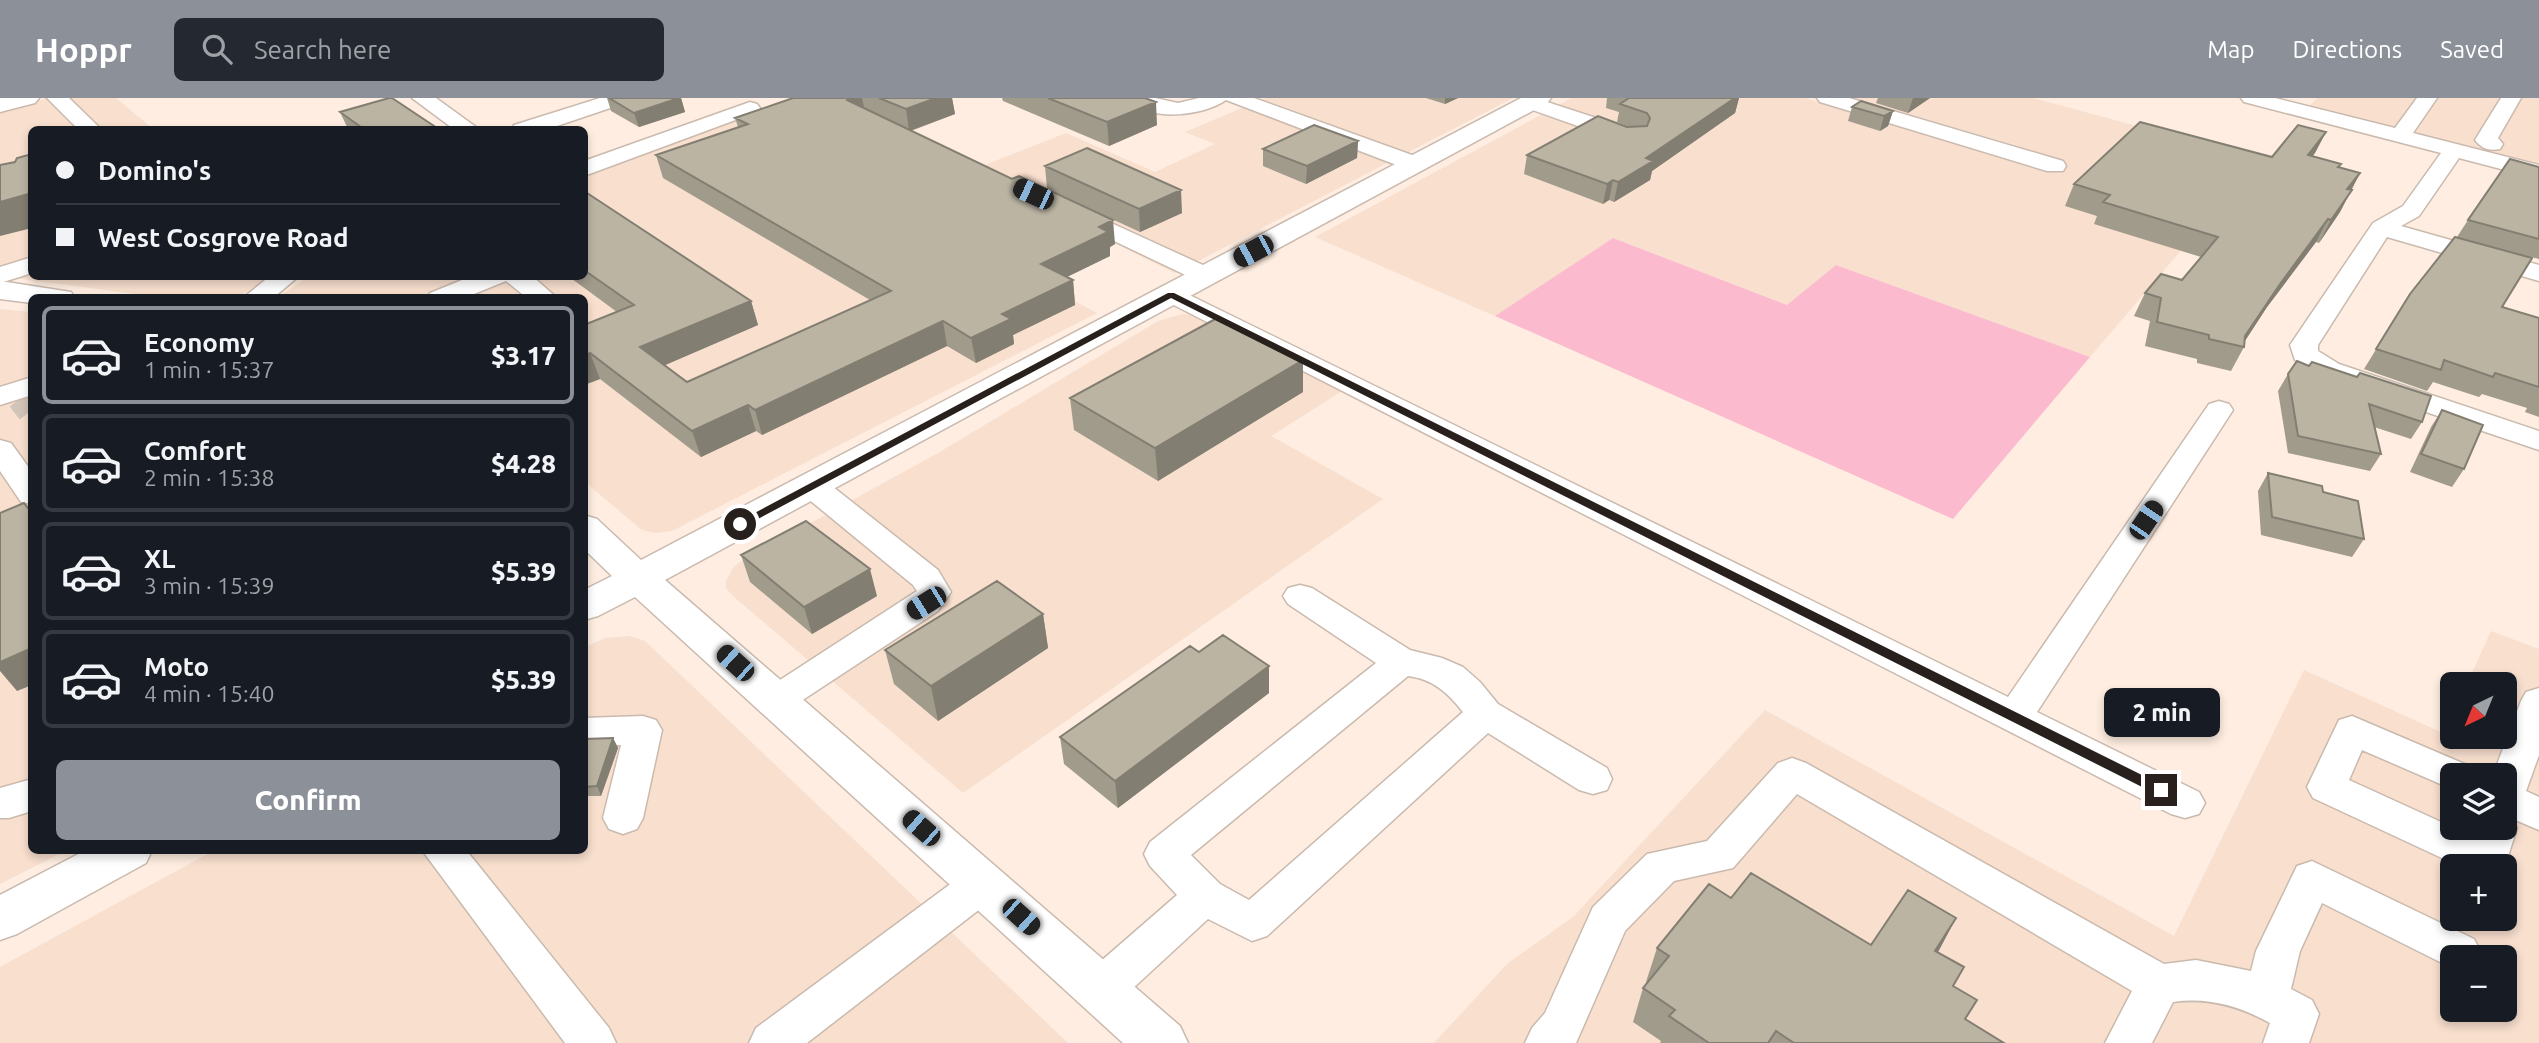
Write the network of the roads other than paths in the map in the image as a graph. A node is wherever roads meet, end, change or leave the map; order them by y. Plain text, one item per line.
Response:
1 (27, 98) edge
2 (57, 98) edge
3 (422, 98) edge
4 (549, 98) edge
5 (621, 98) edge
6 (1138, 98) edge
7 (1219, 98) edge
8 (1235, 98) edge
9 (1827, 98) edge
10 (2251, 98) edge
11 (2427, 98) edge
12 (2511, 98) edge
13 (1535, 100) edge
14 (0, 105) edge
15 (750, 108) dead end
16 (575, 113) junction
17 (88, 126) edge
18 (464, 126) edge
19 (534, 126) edge
20 (2400, 136) junction
21 (1633, 138) edge
22 (2492, 144) junction
23 (2462, 152) junction
24 (2539, 155) edge
25 (1415, 164) junction
26 (2055, 166) dead end
27 (588, 168) edge
28 (2539, 172) edge
29 (1058, 206) edge
30 (2381, 228) junction
31 (28, 265) edge
32 (2539, 273) edge
33 (0, 275) edge
34 (1207, 276) junction
35 (281, 280) edge
36 (486, 280) edge
37 (520, 280) edge
38 (0, 290) edge
39 (30, 294) edge
40 (262, 294) edge
41 (450, 294) edge
42 (539, 294) edge
43 (1171, 295) junction
44 (2219, 410) dead end
45 (2539, 441) edge
46 (0, 449) edge
47 (812, 486) junction
48 (24, 505) edge
49 (588, 531) edge
50 (638, 578) junction
51 (1300, 596) dead end
52 (588, 605) edge
53 (1401, 662) junction
54 (2539, 698) edge
55 (776, 699) junction
56 (1485, 713) junction
57 (2014, 717) junction
58 (588, 732) edge
59 (2516, 763) edge
60 (2440, 769) edge
61 (1593, 779) dead end
62 (28, 796) edge
63 (0, 803) edge
64 (2186, 803) dead end
65 (2517, 804) edge
66 (2539, 814) edge
67 (623, 818) dead end
68 (2440, 839) edge
69 (2442, 840) edge
70 (2494, 840) edge
71 (122, 854) edge
72 (445, 854) edge
73 (983, 883) junction
74 (1205, 896) junction
75 (0, 919) edge
76 (2445, 945) edge
77 (2159, 984) junction
78 (1101, 989) junction
79 (2266, 998) junction
80 (593, 1043) edge
81 (772, 1043) edge
82 (1161, 1043) edge
83 (1548, 1043) edge
84 (2128, 1043) edge
85 (2286, 1043) edge

1 - 14 main road
2 - 17 street
3 - 18 street
4 - 16 street
5 - 16 street
6 - 7 street
8 - 25 street
9 - 26 street
10 - 20 street
11 - 20 street
12 - 22 street
13 - 21 street
13 - 25 main road
15 - 27 street
16 - 19 street
20 - 23 street
22 - 23 street
22 - 24 street
23 - 28 street
23 - 30 street
25 - 34 main road
29 - 34 street
30 - 32 street
30 - 45 street
31 - 33 street
34 - 43 main road
35 - 40 street
36 - 41 street
37 - 42 street
38 - 39 main road
43 - 47 main road
43 - 57 lane
44 - 57 street
46 - 48 street
47 - 50 main road
47 - 55 street
49 - 50 main road
50 - 52 main road
50 - 55 main road
51 - 53 street
53 - 56 street
53 - 74 street
54 - 59 street
55 - 73 main road
56 - 61 street
56 - 74 street
57 - 64 lane
58 - 67 street
60 - 68 street
62 - 63 street
65 - 66 street
69 - 70 street
71 - 75 main road
72 - 80 street
73 - 78 main road
73 - 81 street
74 - 78 street
76 - 79 street
77 - 79 street
77 - 83 street
77 - 84 street
78 - 82 main road
79 - 85 street

